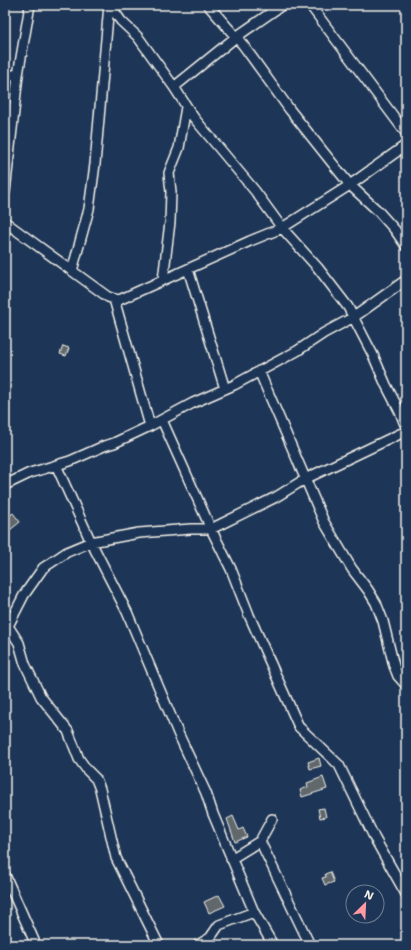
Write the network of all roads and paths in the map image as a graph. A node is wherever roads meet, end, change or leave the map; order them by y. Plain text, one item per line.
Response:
1 (30, 5) edge
2 (110, 5) edge
3 (208, 5) edge
4 (282, 5) edge
5 (310, 5) edge
6 (236, 37) junction
7 (5, 75) edge
8 (18, 75) junction
9 (174, 87) junction
10 (186, 107) junction
11 (406, 133) edge
12 (406, 145) edge
13 (350, 185) junction
14 (5, 192) edge
15 (5, 222) edge
16 (282, 228) junction
17 (406, 246) edge
18 (188, 270) junction
19 (72, 271) junction
20 (163, 280) junction
21 (406, 280) edge
22 (114, 300) junction
23 (354, 317) junction
24 (259, 371) junction
25 (225, 389) junction
26 (162, 420) junction
27 (150, 426) junction
28 (406, 427) edge
29 (406, 431) edge
30 (56, 465) junction
31 (305, 479) junction
32 (5, 485) edge
33 (211, 529) junction
34 (91, 542) junction
35 (6, 629) edge
36 (406, 685) edge
37 (272, 819) dead end
38 (260, 841) junction
39 (231, 859) junction
40 (5, 875) edge
41 (406, 894) edge
42 (254, 912) junction
43 (36, 945) edge
44 (159, 945) edge
45 (198, 945) edge
46 (273, 945) edge
47 (310, 945) edge

1 - 8 street
2 - 9 street
2 - 19 street
3 - 6 street
4 - 6 street
5 - 11 street
6 - 9 street
6 - 13 street
7 - 8 street
8 - 14 street
9 - 10 street
10 - 16 street
10 - 20 street
12 - 13 street
13 - 16 street
13 - 17 street
15 - 19 street
16 - 18 street
16 - 23 street
18 - 20 street
18 - 25 street
19 - 22 street
20 - 22 street
21 - 23 street
22 - 27 street
23 - 24 street
23 - 28 street
24 - 25 street
24 - 31 street
25 - 26 street
26 - 27 street
26 - 33 street
27 - 30 street
29 - 31 street
30 - 32 street
30 - 34 street
31 - 33 street
31 - 36 street
33 - 34 street
33 - 41 street
34 - 35 street
34 - 39 street
35 - 44 street
37 - 38 street
38 - 39 street
38 - 47 street
39 - 42 street
40 - 43 street
42 - 45 street
42 - 46 street

